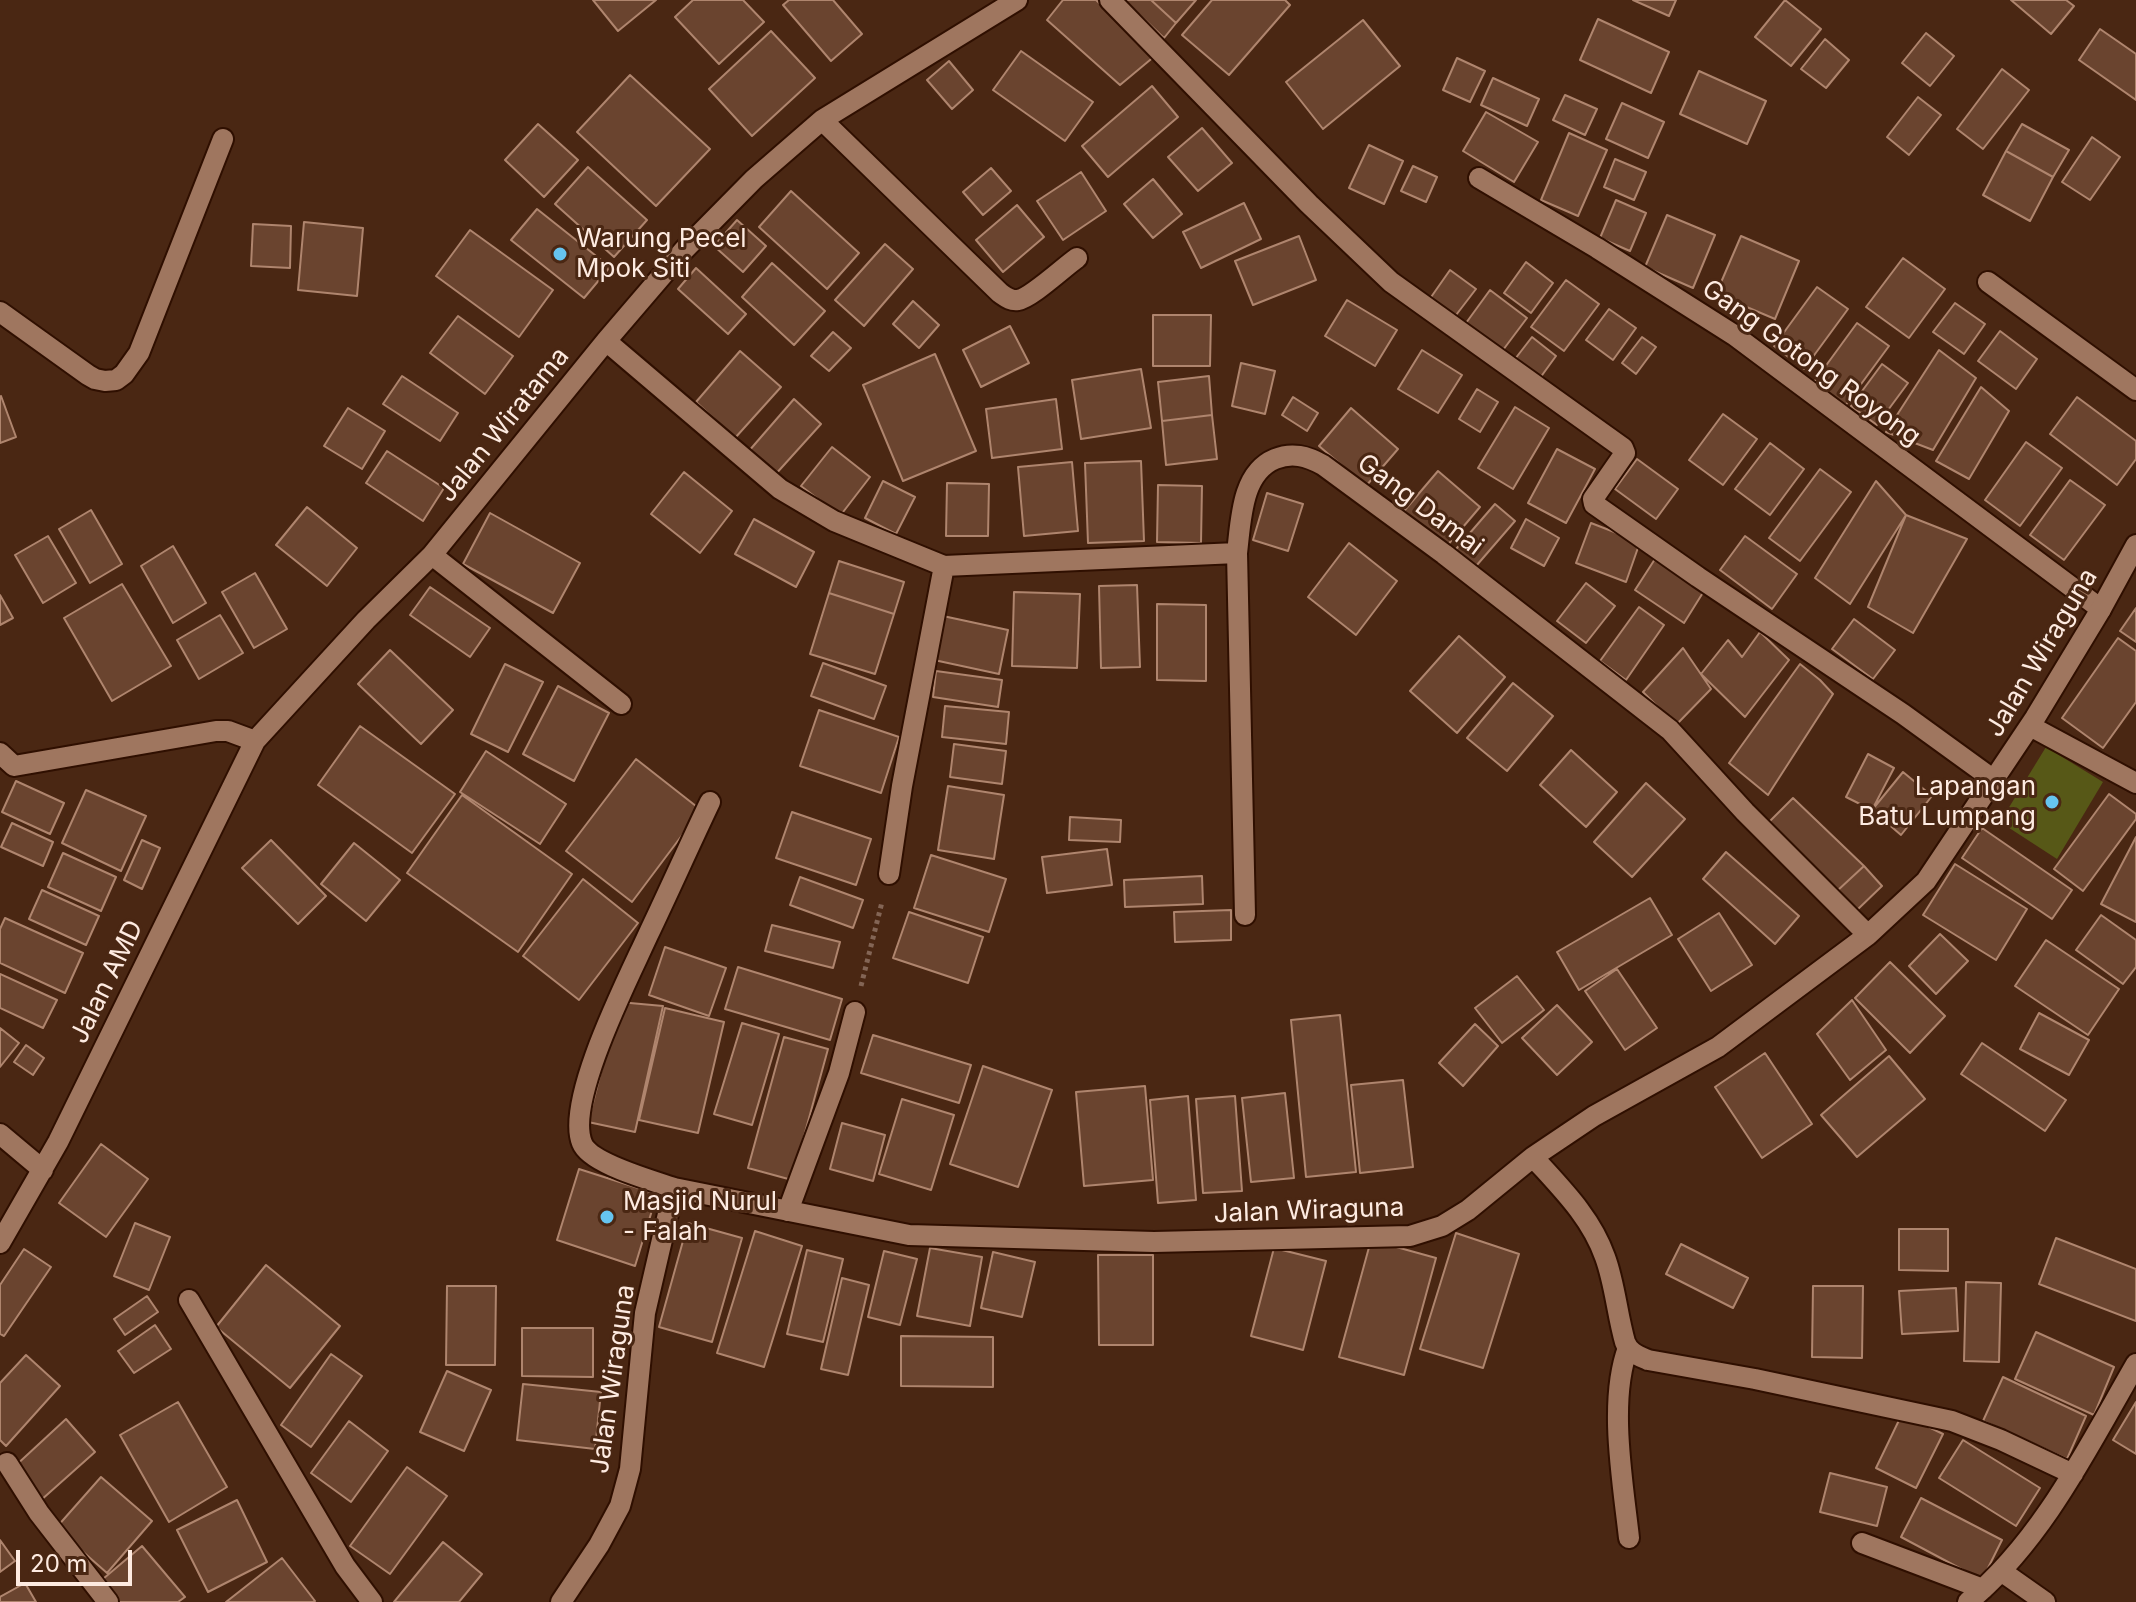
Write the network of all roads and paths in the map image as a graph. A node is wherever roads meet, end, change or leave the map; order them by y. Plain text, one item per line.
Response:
1 (1017, 0) edge
2 (1110, 0) edge
3 (822, 120) junction
4 (223, 139) dead end
5 (1479, 178) dead end
6 (1077, 258) dead end
7 (1988, 282) dead end
8 (0, 312) edge
9 (606, 341) junction
10 (2136, 390) edge
11 (2136, 545) edge
12 (1237, 553) junction
13 (432, 555) junction
14 (944, 566) junction
15 (2101, 609) junction
16 (621, 704) dead end
17 (2030, 726) junction
18 (255, 741) junction
19 (5, 767) edge
20 (1994, 780) junction
21 (2136, 783) edge
22 (710, 802) dead end
23 (889, 874) joint
24 (1245, 915) dead end
25 (1868, 935) junction
26 (855, 1012) joint
27 (0, 1134) edge
28 (1533, 1157) junction
29 (43, 1170) junction
30 (674, 1188) junction
31 (788, 1211) junction
32 (0, 1243) edge
33 (189, 1300) dead end
34 (1628, 1348) junction
35 (2136, 1364) edge
36 (7, 1463) dead end
37 (2073, 1474) junction
38 (1629, 1538) dead end
39 (1862, 1543) dead end
40 (2001, 1571) junction
41 (1976, 1596) edge
42 (108, 1602) edge
43 (372, 1602) edge
44 (561, 1602) edge
45 (2045, 1602) edge

1 - 3 street, Jalan Wiratama
2 - 20 street
3 - 6 street
3 - 9 street, Jalan Wiratama
4 - 8 street
5 - 15 street, Gang Gotong Royong
7 - 10 street
9 - 13 street, Jalan Wiratama
9 - 14 street
11 - 15 street, Jalan Wiraguna
12 - 14 street
12 - 24 street, Gang Damai
12 - 25 street, Gang Damai
13 - 16 street
13 - 18 street, Jalan Wiratama
14 - 23 street
15 - 17 street, Jalan Wiraguna
17 - 20 street, Jalan Wiraguna
17 - 21 street
18 - 19 street
18 - 29 street, Jalan AMD
20 - 25 street, Jalan Wiraguna
22 - 30 street
23 - 26 path
25 - 28 street, Jalan Wiraguna
26 - 31 street
27 - 29 street
28 - 31 street, Jalan Wiraguna
28 - 34 street
29 - 32 street, Jalan AMD
30 - 31 street, Jalan Wiraguna
30 - 44 street, Jalan Wiraguna
33 - 43 street
34 - 37 street
34 - 38 street
35 - 37 street
36 - 42 street
37 - 40 street
39 - 41 street
40 - 41 street
40 - 45 street

